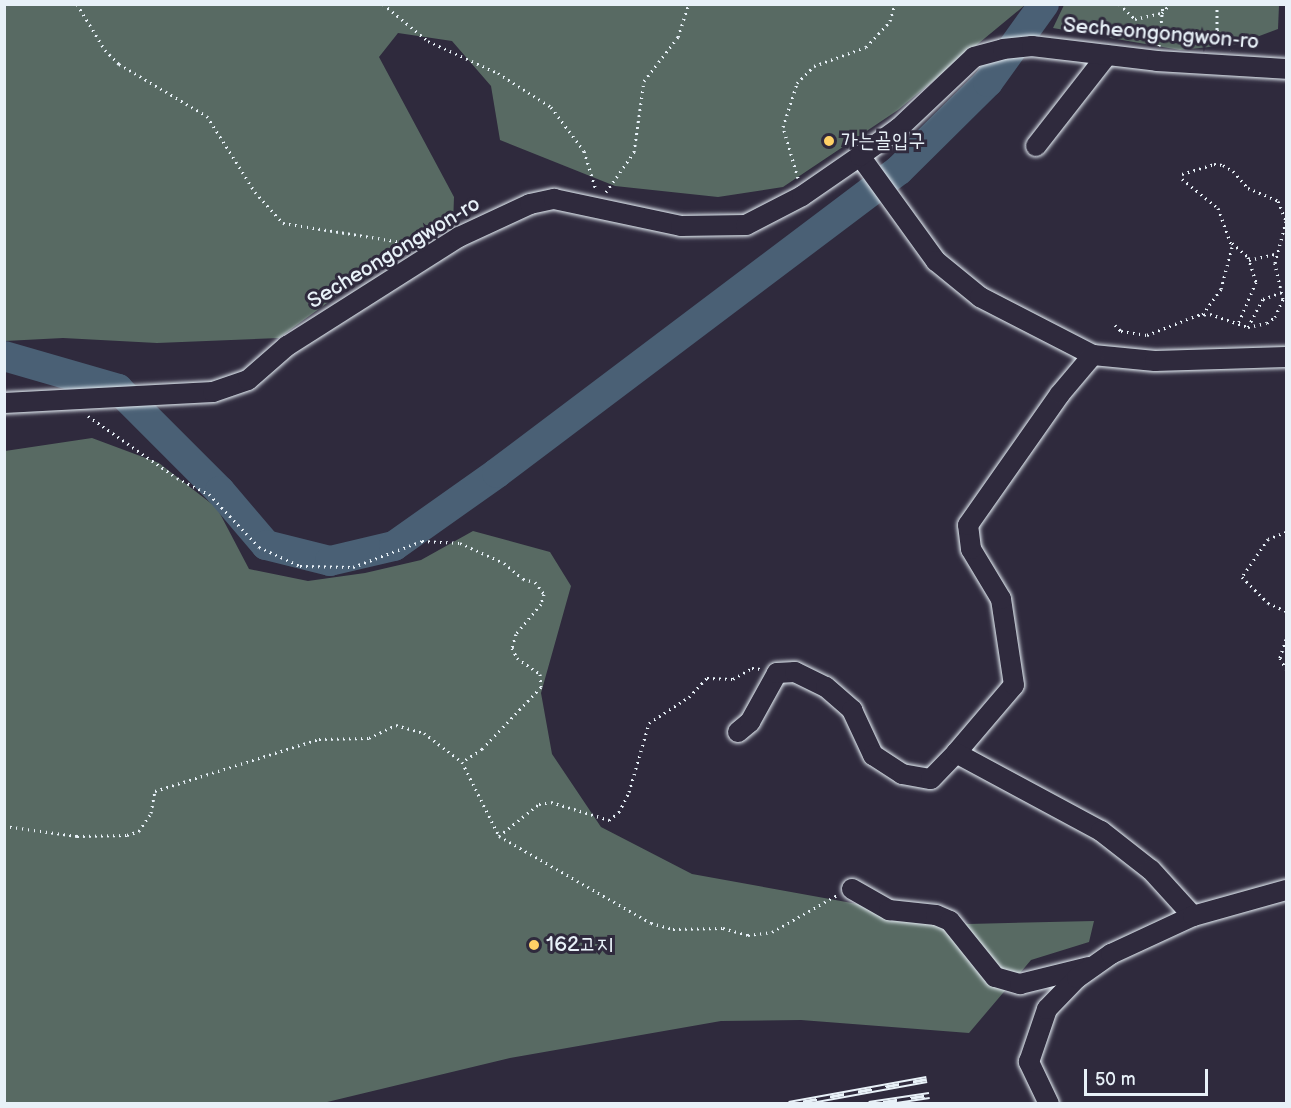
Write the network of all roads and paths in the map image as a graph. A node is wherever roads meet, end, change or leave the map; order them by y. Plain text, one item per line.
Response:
1 (76, 4) edge
2 (383, 4) edge
3 (689, 4) edge
4 (895, 4) edge
5 (1119, 4) edge
6 (1163, 4) edge
7 (1170, 4) edge
8 (1217, 4) edge
9 (1162, 13) junction
10 (1159, 47) dead end
11 (1107, 55) junction
12 (1244, 67) junction
13 (1287, 69) edge
14 (1036, 146) dead end
15 (863, 161) junction
16 (1182, 174) dead end
17 (1182, 179) dead end
18 (802, 196) junction
19 (596, 206) junction
20 (1287, 221) edge
21 (424, 240) dead end
22 (1231, 242) junction
23 (1276, 254) junction
24 (1249, 260) junction
25 (1283, 292) junction
26 (1202, 315) junction
27 (1238, 324) junction
28 (1115, 325) dead end
29 (1248, 327) junction
30 (1094, 355) junction
31 (1287, 357) edge
32 (4, 404) edge
33 (87, 416) dead end
34 (1287, 532) edge
35 (1287, 611) edge
36 (1287, 639) edge
37 (1287, 669) edge
38 (777, 673) junction
39 (738, 732) dead end
40 (956, 753) junction
41 (462, 762) junction
42 (4, 826) edge
43 (499, 836) junction
44 (852, 889) joint
45 (1287, 890) edge
46 (1193, 916) junction
47 (1095, 966) junction
48 (1049, 1104) edge

1 - 21 path
2 - 19 path
3 - 19 path
4 - 18 path
5 - 9 path
6 - 9 path
7 - 9 path
8 - 12 path
9 - 10 path
11 - 12 street, Secheongongwon-ro
11 - 14 street
11 - 15 street, Secheongongwon-ro
12 - 13 street, Secheongongwon-ro
15 - 18 street, Secheongongwon-ro
15 - 30 street
16 - 20 path
17 - 22 path
18 - 19 street, Secheongongwon-ro
19 - 32 street, Secheongongwon-ro
20 - 23 path
22 - 24 path
22 - 26 path
23 - 24 path
23 - 25 path
24 - 27 path
25 - 29 path
25 - 29 path
26 - 27 path
26 - 28 path
27 - 29 path
30 - 31 street
30 - 40 street
33 - 41 path
34 - 35 path
36 - 37 path
38 - 39 street
38 - 40 street
38 - 43 path
40 - 46 street
41 - 42 path
41 - 43 path
43 - 44 path
44 - 47 street
45 - 46 street
46 - 47 street
47 - 48 street

